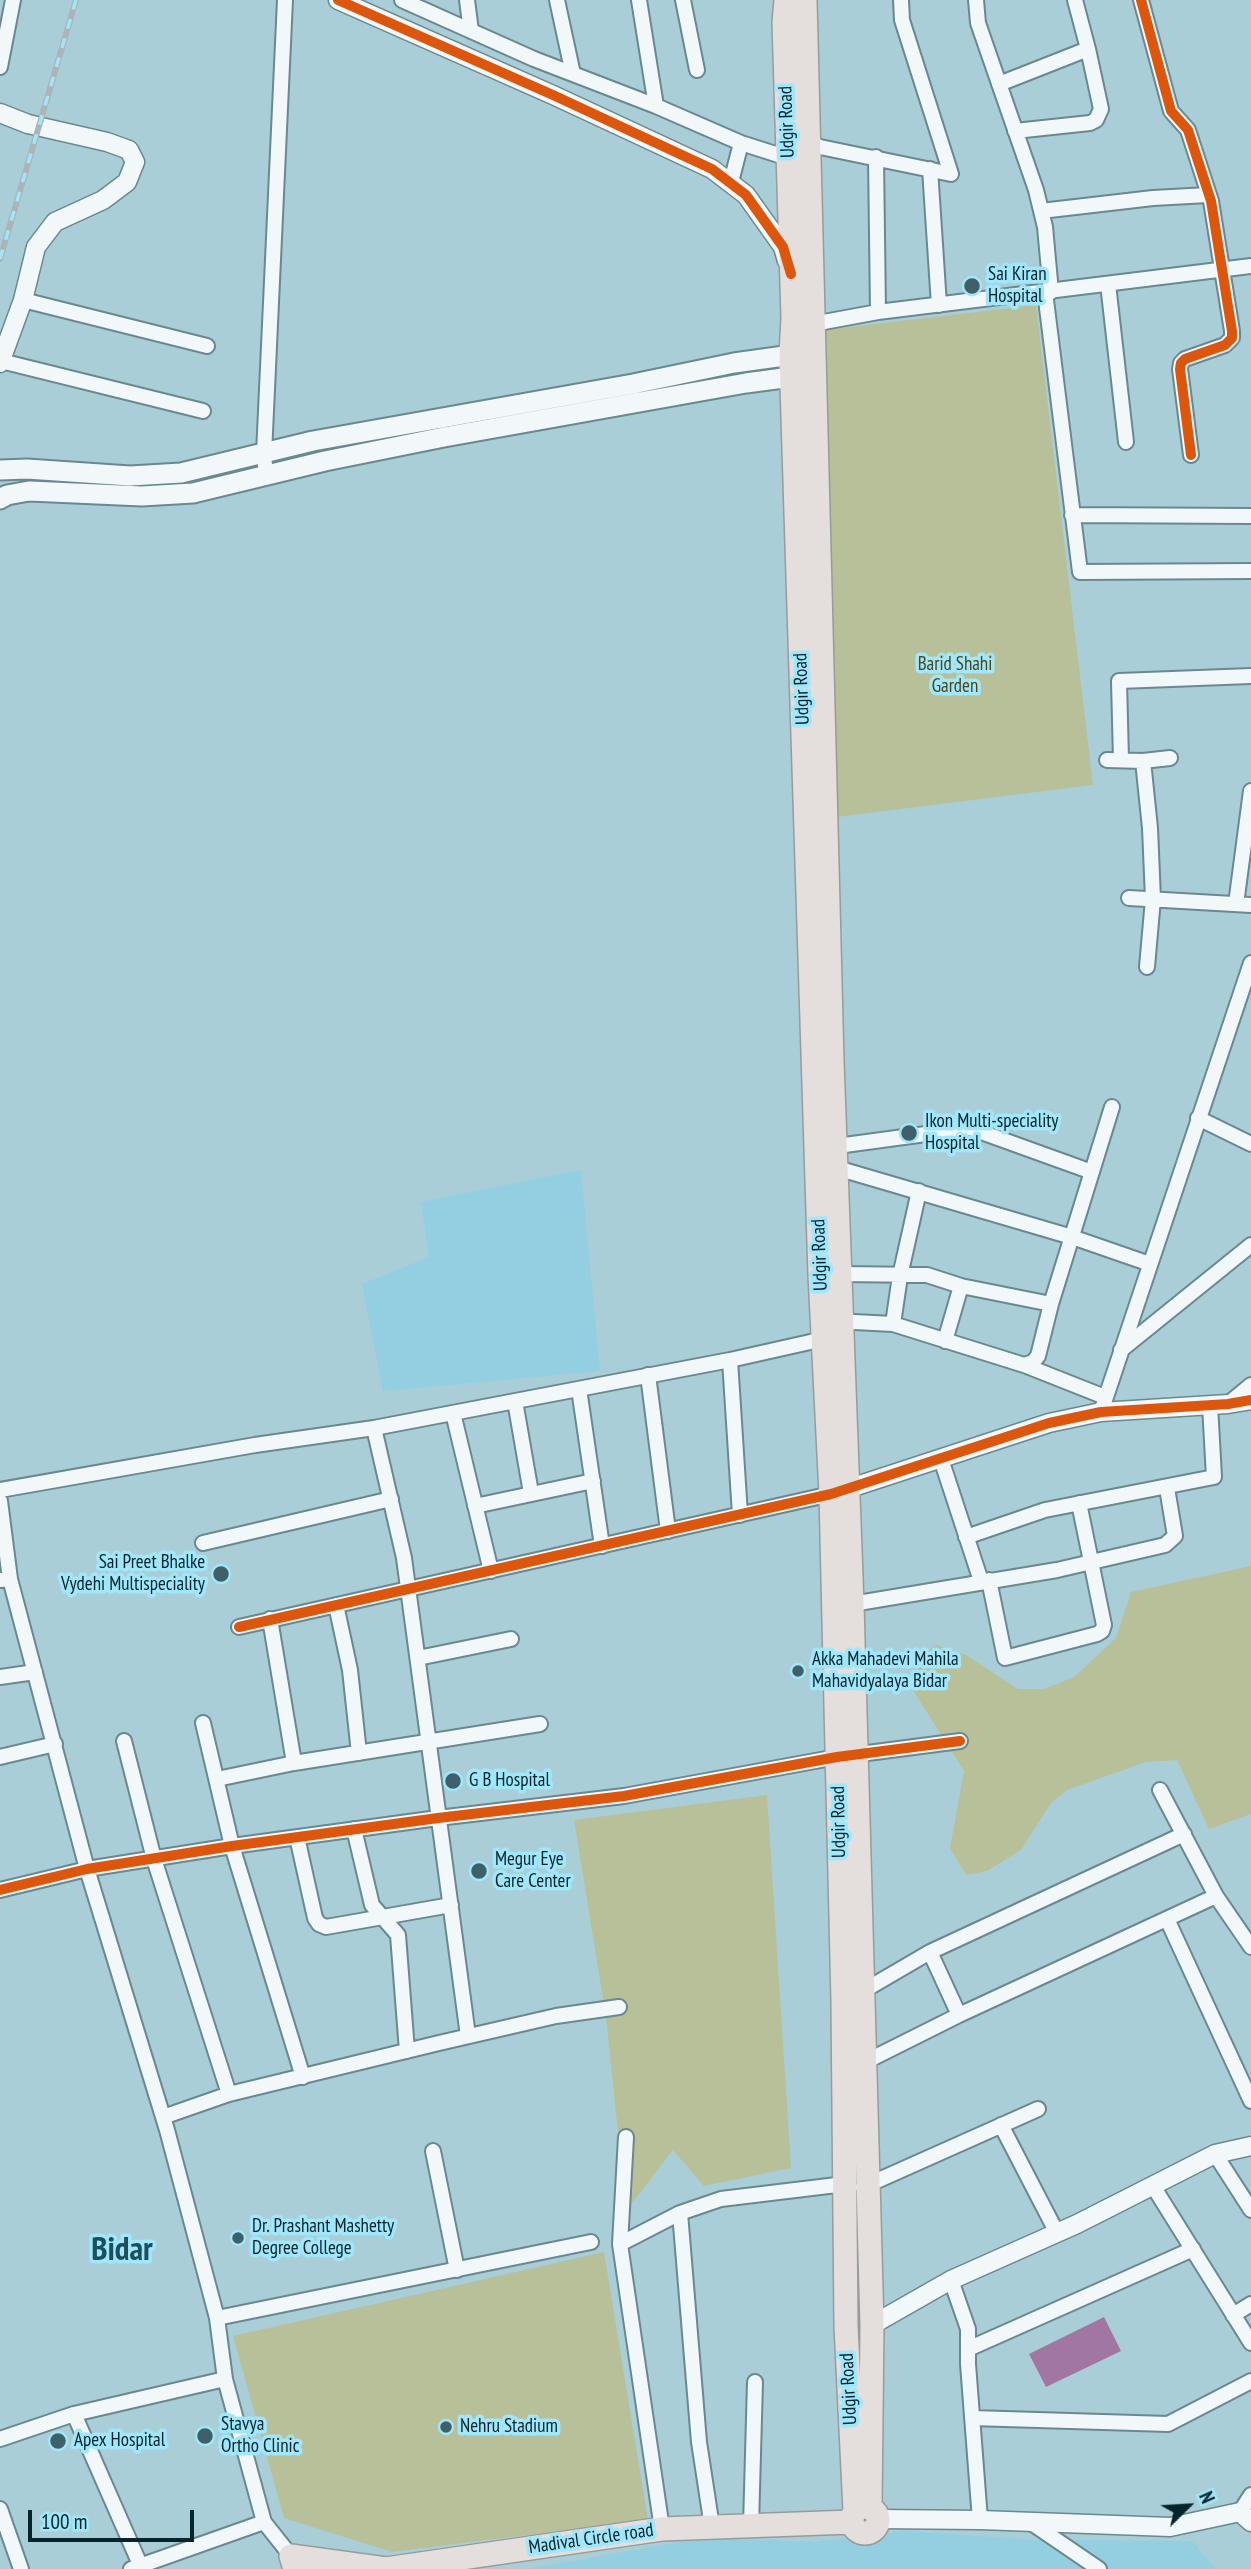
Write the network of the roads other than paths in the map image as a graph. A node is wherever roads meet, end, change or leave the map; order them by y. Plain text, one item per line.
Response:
1 (13, 0) edge
2 (285, 0) edge
3 (338, 0) edge
4 (402, 0) edge
5 (467, 0) edge
6 (557, 0) edge
7 (639, 0) edge
8 (683, 0) edge
9 (786, 0) edge
10 (805, 0) edge
11 (901, 0) edge
12 (976, 0) edge
13 (1075, 0) edge
14 (1141, 0) edge
15 (471, 31) junction
16 (1088, 49) junction
17 (0, 67) edge
18 (697, 70) dead end
19 (573, 74) junction
20 (999, 84) junction
21 (656, 106) junction
22 (0, 113) edge
23 (1015, 131) junction
24 (788, 132) junction
25 (741, 143) junction
26 (810, 143) junction
27 (876, 157) junction
28 (788, 158) junction
29 (930, 169) junction
30 (731, 182) junction
31 (1208, 195) junction
32 (1041, 211) junction
33 (1251, 266) edge
34 (1223, 270) junction
35 (791, 274) junction
36 (1108, 285) junction
37 (1048, 292) junction
38 (23, 300) junction
39 (939, 305) junction
40 (878, 312) junction
41 (813, 324) junction
42 (207, 346) dead end
43 (0, 362) edge
44 (803, 364) junction
45 (204, 411) dead end
46 (1126, 442) dead end
47 (264, 454) junction
48 (1191, 455) dead end
49 (0, 470) edge
50 (265, 477) junction
51 (2, 492) edge
52 (1072, 515) junction
53 (1251, 516) edge
54 (1251, 571) edge
55 (1251, 676) edge
56 (1170, 758) dead end
57 (1143, 761) junction
58 (1251, 791) edge
59 (1129, 898) dead end
60 (1153, 899) junction
61 (1244, 904) edge
62 (1251, 963) edge
63 (1147, 967) dead end
64 (1112, 1107) dead end
65 (1198, 1118) junction
66 (1251, 1144) edge
67 (826, 1156) junction
68 (1092, 1172) junction
69 (919, 1191) junction
70 (1072, 1237) junction
71 (1251, 1245) edge
72 (1150, 1264) junction
73 (840, 1274) junction
74 (900, 1276) junction
75 (961, 1286) junction
76 (1051, 1304) junction
77 (894, 1324) junction
78 (833, 1329) junction
79 (945, 1340) junction
80 (1121, 1350) junction
81 (730, 1360) junction
82 (1024, 1365) junction
83 (648, 1375) junction
84 (1251, 1385) edge
85 (579, 1389) junction
86 (1251, 1400) edge
87 (515, 1401) junction
88 (1103, 1404) junction
89 (1219, 1404) junction
90 (453, 1413) junction
91 (374, 1428) junction
92 (940, 1459) junction
93 (593, 1481) junction
94 (1167, 1488) junction
95 (0, 1490) edge
96 (839, 1491) junction
97 (531, 1493) junction
98 (391, 1499) junction
99 (0, 1501) edge
100 (1079, 1503) junction
101 (475, 1506) junction
102 (740, 1515) junction
103 (667, 1531) junction
104 (966, 1537) junction
105 (203, 1543) dead end
106 (602, 1546) junction
107 (1091, 1562) junction
108 (491, 1571) junction
109 (5, 1580) edge
110 (985, 1581) junction
111 (408, 1589) junction
112 (852, 1604) junction
113 (336, 1605) junction
114 (270, 1619) junction
115 (239, 1627) dead end
116 (511, 1639) dead end
117 (418, 1658) junction
118 (36, 1672) junction
119 (0, 1677) edge
120 (203, 1723) dead end
121 (540, 1724) dead end
122 (124, 1741) dead end
123 (430, 1741) junction
124 (960, 1741) dead end
125 (55, 1744) junction
126 (359, 1753) junction
127 (847, 1756) junction
128 (0, 1757) edge
129 (294, 1763) junction
130 (217, 1779) junction
131 (1160, 1790) dead end
132 (438, 1818) junction
133 (354, 1829) junction
134 (1184, 1834) junction
135 (297, 1837) junction
136 (232, 1846) junction
137 (154, 1859) junction
138 (87, 1869) junction
139 (0, 1890) edge
140 (1216, 1896) junction
141 (451, 1905) junction
142 (381, 1916) junction
143 (1167, 1919) junction
144 (1251, 1947) edge
145 (930, 1952) junction
146 (852, 1997) junction
147 (619, 2007) dead end
148 (959, 2015) junction
149 (468, 2036) junction
150 (407, 2051) junction
151 (863, 2063) junction
152 (303, 2077) junction
153 (229, 2094) junction
154 (1251, 2101) edge
155 (1038, 2109) dead end
156 (163, 2118) junction
157 (1001, 2125) junction
158 (626, 2137) dead end
159 (1251, 2146) edge
160 (433, 2151) dead end
161 (1215, 2154) junction
162 (1153, 2186) junction
163 (852, 2188) junction
164 (1251, 2210) edge
165 (680, 2213) junction
166 (1057, 2233) junction
167 (592, 2242) dead end
168 (620, 2244) junction
169 (1193, 2249) junction
170 (457, 2270) junction
171 (951, 2280) junction
172 (1251, 2304) edge
173 (1233, 2315) junction
174 (217, 2318) junction
175 (872, 2325) junction
176 (1251, 2343) edge
177 (968, 2349) junction
178 (225, 2379) junction
179 (1251, 2381) edge
180 (754, 2382) dead end
181 (74, 2414) junction
182 (972, 2418) junction
183 (0, 2440) edge
184 (1251, 2495) edge
185 (0, 2509) edge
186 (864, 2515) junction
187 (1246, 2517) edge
188 (979, 2519) junction
189 (264, 2522) junction
190 (1030, 2522) junction
191 (751, 2526) junction
192 (712, 2527) junction
193 (662, 2529) junction
194 (293, 2562) edge
195 (138, 2568) edge
196 (21, 2569) edge
197 (1099, 2569) edge

1 - 17 street
2 - 47 street
3 - 30 street
4 - 15 street
5 - 15 street
6 - 19 street
7 - 21 street
8 - 18 street
9 - 24 highway, Udgir Road
10 - 26 highway, Udgir Road
11 - 29 street
12 - 20 street
13 - 16 street
14 - 31 street
15 - 19 street
16 - 20 street
16 - 23 street
19 - 21 street
20 - 23 street
21 - 25 street
22 - 38 street
23 - 32 street
24 - 26 street
24 - 28 highway, Udgir Road
25 - 28 street
25 - 30 street
26 - 27 street
26 - 41 highway, Udgir Road
27 - 29 street
27 - 40 street
28 - 35 highway, Udgir Road
29 - 39 street
30 - 35 street
31 - 32 street
31 - 34 street
32 - 37 street
33 - 34 street
34 - 36 street
34 - 48 street
35 - 44 highway, Udgir Road
36 - 37 street
36 - 46 street
37 - 39 street
37 - 52 street
38 - 42 street
38 - 43 street
39 - 40 street
40 - 41 street
41 - 44 highway, Udgir Road
43 - 45 street
44 - 47 main road
44 - 50 main road
44 - 67 highway, Udgir Road
47 - 49 main road
47 - 50 street
50 - 51 main road
52 - 53 street
52 - 54 street
55 - 57 street
56 - 57 street
57 - 60 street
58 - 61 street
59 - 60 street
60 - 61 street
60 - 63 street
62 - 65 street
64 - 68 street
65 - 66 street
65 - 72 street
67 - 68 street
67 - 69 street
67 - 73 highway, Udgir Road
67 - 78 highway, Udgir Road
68 - 70 street
69 - 70 street
69 - 74 street
70 - 72 street
70 - 76 street
71 - 80 street
72 - 80 street
73 - 74 street
73 - 78 highway, Udgir Road
74 - 75 street
74 - 77 street
75 - 76 street
75 - 79 street
76 - 82 street
77 - 78 street
77 - 79 street
78 - 81 street
78 - 96 highway, Udgir Road
79 - 82 street
80 - 88 street
81 - 83 street
81 - 102 street
82 - 88 street
83 - 85 street
83 - 103 street
84 - 89 street
85 - 87 street
85 - 93 street
86 - 89 street
87 - 90 street
87 - 97 street
88 - 89 street
88 - 92 street
89 - 94 street
90 - 91 street
90 - 101 street
91 - 95 street
91 - 98 street
92 - 96 street
92 - 104 street
93 - 97 street
93 - 106 street
94 - 100 street
94 - 107 street
96 - 102 street
96 - 112 highway, Udgir Road
96 - 127 highway, Udgir Road
97 - 101 street
98 - 105 street
98 - 111 street
99 - 109 street
100 - 104 street
100 - 107 street
101 - 108 street
102 - 103 street
103 - 106 street
104 - 110 street
106 - 108 street
107 - 110 street
107 - 110 street
108 - 111 street
109 - 118 street
110 - 112 street
111 - 113 street
111 - 117 street
112 - 127 highway, Udgir Road
113 - 114 street
113 - 126 street
114 - 115 street
114 - 129 street
116 - 117 street
117 - 123 street
118 - 119 street
118 - 125 street
120 - 130 street
121 - 123 street
122 - 137 street
123 - 126 street
123 - 132 street
124 - 127 street
125 - 128 street
125 - 138 street
126 - 129 street
127 - 132 street
127 - 146 highway, Udgir Road
129 - 130 street
130 - 136 street
131 - 134 street
132 - 133 street
132 - 141 street
133 - 135 street
133 - 142 street
134 - 140 street
134 - 145 street
135 - 136 street
135 - 142 street
136 - 137 street
136 - 152 street
137 - 138 street
137 - 153 street
138 - 139 street
138 - 156 street
140 - 143 street
140 - 144 street
141 - 142 street
141 - 149 street
142 - 150 street
143 - 148 street
143 - 154 street
145 - 146 street
145 - 148 street
146 - 151 highway, Udgir Road
146 - 163 highway, Udgir Road
147 - 149 street
148 - 151 street
149 - 150 street
150 - 152 street
151 - 163 highway, Udgir Road
152 - 153 street
153 - 156 street
155 - 157 street
156 - 174 street
157 - 163 street
157 - 166 street
158 - 168 street
159 - 161 street
160 - 170 street
161 - 162 street
161 - 164 street
162 - 166 street
162 - 169 street
163 - 165 street
163 - 175 highway, Udgir Road
163 - 186 highway, Udgir Road
165 - 168 street
165 - 192 street
166 - 171 street
167 - 170 street
168 - 193 street
169 - 173 street
169 - 177 street
170 - 174 street
171 - 175 street
171 - 177 street
172 - 173 street
173 - 176 street
174 - 178 street
175 - 186 highway, Udgir Road
177 - 182 street
178 - 181 street
178 - 189 street
179 - 182 street
180 - 191 street
181 - 183 street
181 - 195 street
182 - 188 street
184 - 187 street
185 - 196 street
186 - 188 street
186 - 191 highway, Madival Circle road
187 - 190 street
188 - 190 street
189 - 194 street
189 - 195 street
190 - 197 street
191 - 192 highway, Madival Circle road
192 - 193 highway, Madival Circle road
193 - 194 highway, Madival Circle road

